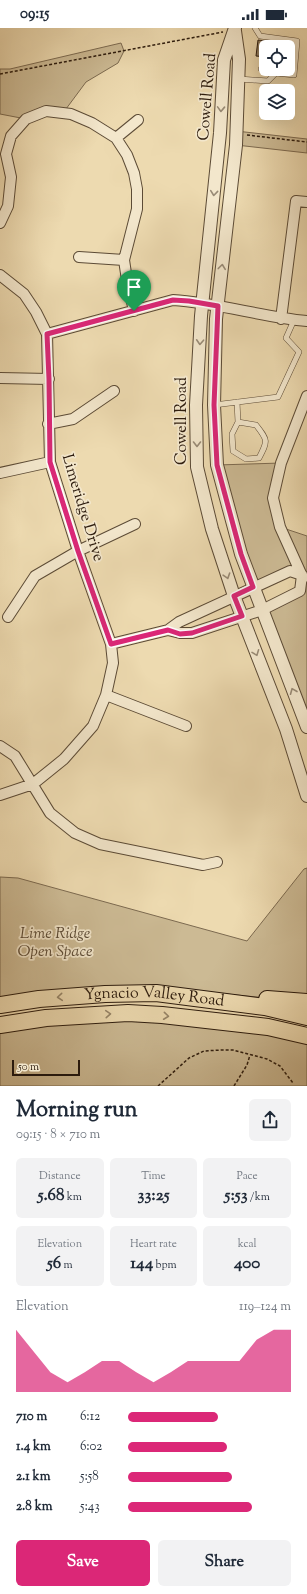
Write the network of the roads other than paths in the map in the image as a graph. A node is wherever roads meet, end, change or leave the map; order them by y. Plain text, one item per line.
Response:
1 (255, 28) edge
2 (234, 29) edge
3 (290, 40) edge
4 (295, 41) edge
5 (295, 64) edge
6 (273, 76) edge
7 (238, 79) junction
8 (138, 120) dead end
9 (116, 138) junction
10 (307, 202) edge
11 (0, 222) edge
12 (79, 256) dead end
13 (124, 260) junction
14 (0, 275) edge
15 (202, 303) junction
16 (218, 306) junction
17 (134, 311) junction
18 (281, 319) junction
19 (294, 320) junction
20 (307, 321) edge
21 (47, 334) junction
22 (0, 378) edge
23 (49, 379) junction
24 (114, 391) dead end
25 (307, 396) edge
26 (237, 402) junction
27 (214, 405) junction
28 (238, 422) junction
29 (48, 424) junction
30 (50, 462) junction
31 (0, 473) edge
32 (135, 524) dead end
33 (78, 551) junction
34 (302, 575) junction
35 (307, 585) edge
36 (253, 587) junction
37 (234, 596) junction
38 (262, 610) junction
39 (242, 616) junction
40 (8, 617) dead end
41 (168, 630) junction
42 (111, 644) junction
43 (106, 695) junction
44 (186, 726) dead end
45 (307, 727) edge
46 (0, 746) edge
47 (32, 784) junction
48 (0, 796) edge
49 (307, 796) edge
50 (217, 862) dead end
51 (156, 993) junction
52 (307, 1002) edge
53 (0, 1005) edge
54 (307, 1017) edge
55 (0, 1025) edge
56 (307, 1036) edge

1 - 3 lane
2 - 7 street, Cowell Road
2 -> 15 street, Cowell Road
4 - 5 lane
6 - 7 lane
16 -> 7 street, Cowell Road
8 - 9 street
9 - 11 street
9 - 13 street
10 - 18 street
12 - 13 street
13 - 17 street
14 - 21 street, Limeridge Drive
15 - 16 street
15 - 17 street
15 -> 37 street, Cowell Road
16 - 18 street
16 - 27 street, Cowell Road
17 - 21 street
18 - 19 street
19 - 20 street
19 - 26 lane
21 - 23 street, Limeridge Drive
22 - 23 street
23 - 29 street, Limeridge Drive
24 - 29 street
25 - 34 street
26 - 27 lane
26 - 28 lane
27 - 36 street, Cowell Road
28 - 28 lane
29 - 30 street, Limeridge Drive
30 - 31 street
30 - 33 street, Limeridge Drive
32 - 33 street
33 - 40 street
33 - 42 street, Limeridge Drive
34 - 35 street
34 - 36 street
34 - 38 street
36 - 37 street
36 - 38 street, Cowell Road
37 - 39 street, Cowell Road
37 - 41 street
38 - 39 street
45 -> 38 street, Cowell Road
39 - 41 street
39 -> 49 street, Cowell Road
41 - 42 street
42 - 43 street, Limeridge Drive
43 - 44 street
43 - 47 street, Limeridge Drive
46 - 47 street
47 - 48 street, Limeridge Drive
47 - 50 street
51 - 52 highway
51 -> 53 highway, Ygnacio Valley Road
51 - 54 highway, Ygnacio Valley Road
55 -> 56 highway, Ygnacio Valley Road

